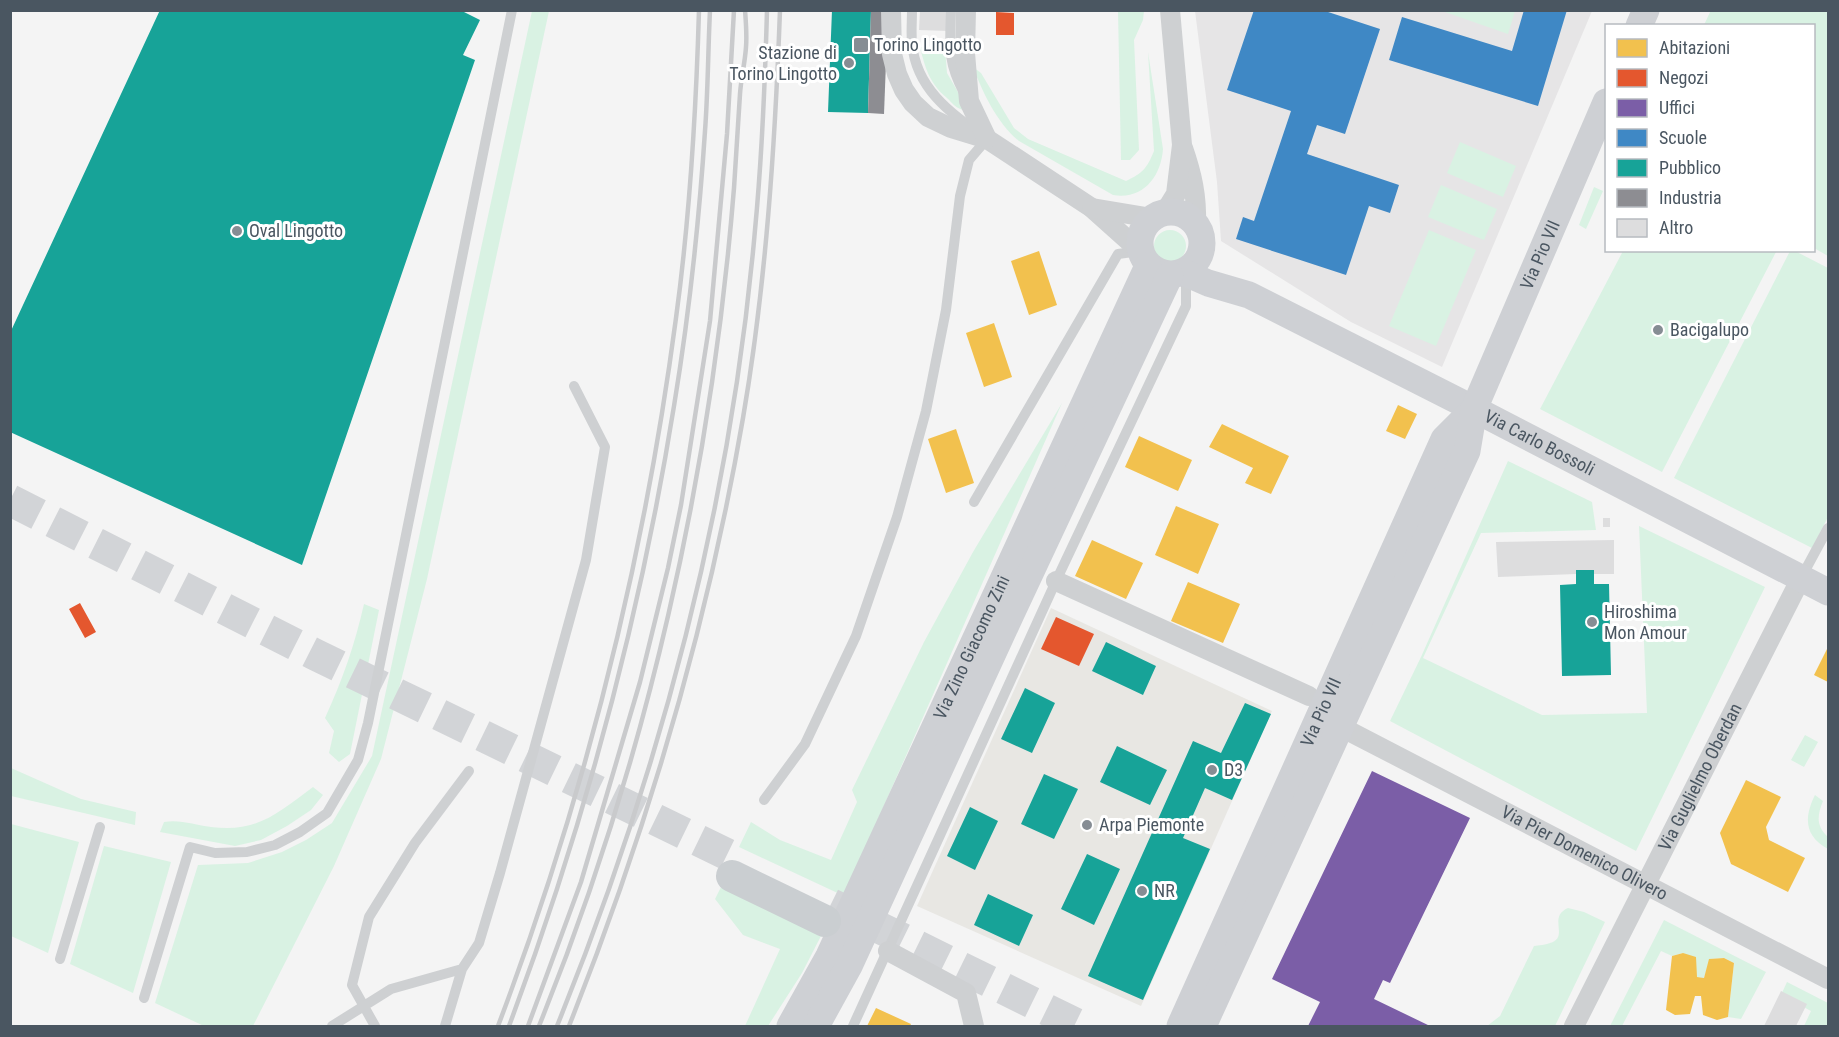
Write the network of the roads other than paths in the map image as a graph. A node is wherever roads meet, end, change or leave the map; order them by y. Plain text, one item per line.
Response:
1 (512, 10) edge
2 (891, 10) edge
3 (912, 10) edge
4 (951, 10) edge
5 (966, 10) edge
6 (1170, 10) edge
7 (1646, 10) edge
8 (1640, 24) edge
9 (969, 102) junction
10 (1605, 104) edge
11 (987, 139) junction
12 (1182, 146) junction
13 (1092, 208) junction
14 (1158, 215) junction
15 (1196, 224) junction
16 (1170, 265) junction
17 (574, 386) dead end
18 (1474, 409) junction
19 (974, 502) dead end
20 (1828, 528) edge
21 (1801, 578) junction
22 (1056, 581) junction
23 (1828, 592) edge
24 (1309, 696) dead end
25 (1341, 727) junction
26 (469, 771) dead end
27 (764, 800) dead end
28 (100, 828) dead end
29 (736, 868) tunnel mouth
30 (1646, 885) junction
31 (828, 913) tunnel mouth
32 (888, 951) junction
33 (60, 959) dead end
34 (462, 969) junction
35 (1828, 979) edge
36 (144, 998) dead end
37 (363, 1006) junction
38 (332, 1026) edge
39 (375, 1026) edge
40 (445, 1026) edge
41 (790, 1026) edge
42 (816, 1026) edge
43 (853, 1026) edge
44 (974, 1026) edge
45 (1180, 1026) edge
46 (1203, 1026) edge
47 (1574, 1026) edge

1 - 36 lane
2 - 11 street
3 - 11 lane
4 - 9 lane
5 - 9 street
6 - 12 street
7 - 8 street
9 - 11 street
10 - 18 street, Via Pio VII
11 - 13 street, Via Carlo Bossoli
11 - 27 lane
12 - 14 street
12 - 15 street
13 - 14 street, Via Carlo Bossoli
13 - 16 street, Via Carlo Bossoli
14 - 15 street
14 - 16 street
15 - 16 street
16 - 18 street, Via Carlo Bossoli
16 - 19 lane
16 - 22 lane
16 - 41 street, Via Zino Giacomo Zini
16 - 42 street, Via Zino Giacomo Zini
17 - 34 lane
18 - 21 street, Via Carlo Bossoli
18 - 25 street, Via Pio VII
18 - 45 street, Via Pio VII
20 - 21 lane, Via Guglielmo Oberdan
21 - 23 street, Via Carlo Bossoli
21 - 30 street, Via Guglielmo Oberdan
22 - 24 street
22 - 32 lane
25 - 30 street, Via Pier Domenico Olivero
25 - 46 street, Via Pio VII
26 - 37 lane
28 - 33 lane
29 - 31 main road
30 - 35 street, Via Pier Domenico Olivero
30 - 47 street, Via Guglielmo Oberdan
32 - 43 lane
32 - 44 street
34 - 37 lane
34 - 40 lane
37 - 38 lane
37 - 39 lane

